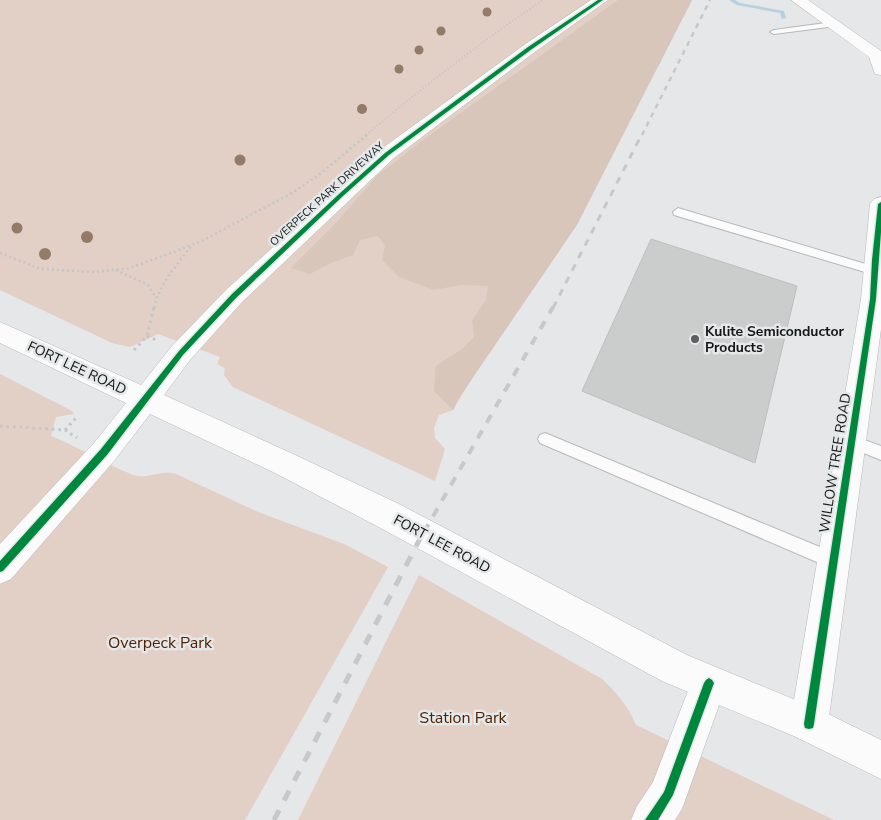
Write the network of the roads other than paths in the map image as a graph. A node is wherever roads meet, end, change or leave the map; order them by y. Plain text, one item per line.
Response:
1 (601, 0) edge
2 (798, 0) edge
3 (833, 24) junction
4 (774, 32) dead end
5 (879, 60) edge
6 (881, 204) edge
7 (678, 212) dead end
8 (877, 265) edge
9 (0, 332) edge
10 (145, 400) junction
11 (545, 439) dead end
12 (851, 441) junction
13 (881, 453) edge
14 (833, 561) junction
15 (0, 568) edge
16 (709, 683) junction
17 (808, 724) junction
18 (881, 760) edge
19 (651, 820) edge

1 - 10 street, OVERPECK PARK DRIVEWAY
2 - 3 street
3 - 4 lane
3 - 5 street
6 - 8 street, WILLOW TREE ROAD
7 - 8 lane
8 - 12 street, WILLOW TREE ROAD
9 - 10 street, FORT LEE ROAD
10 - 15 street, OVERPECK PARK DRIVEWAY
10 - 16 street, FORT LEE ROAD
11 - 14 lane
12 - 13 lane
12 - 14 street, WILLOW TREE ROAD
14 - 17 street, WILLOW TREE ROAD
16 - 17 street, FORT LEE ROAD
16 - 19 street
17 - 18 street, FORT LEE ROAD

